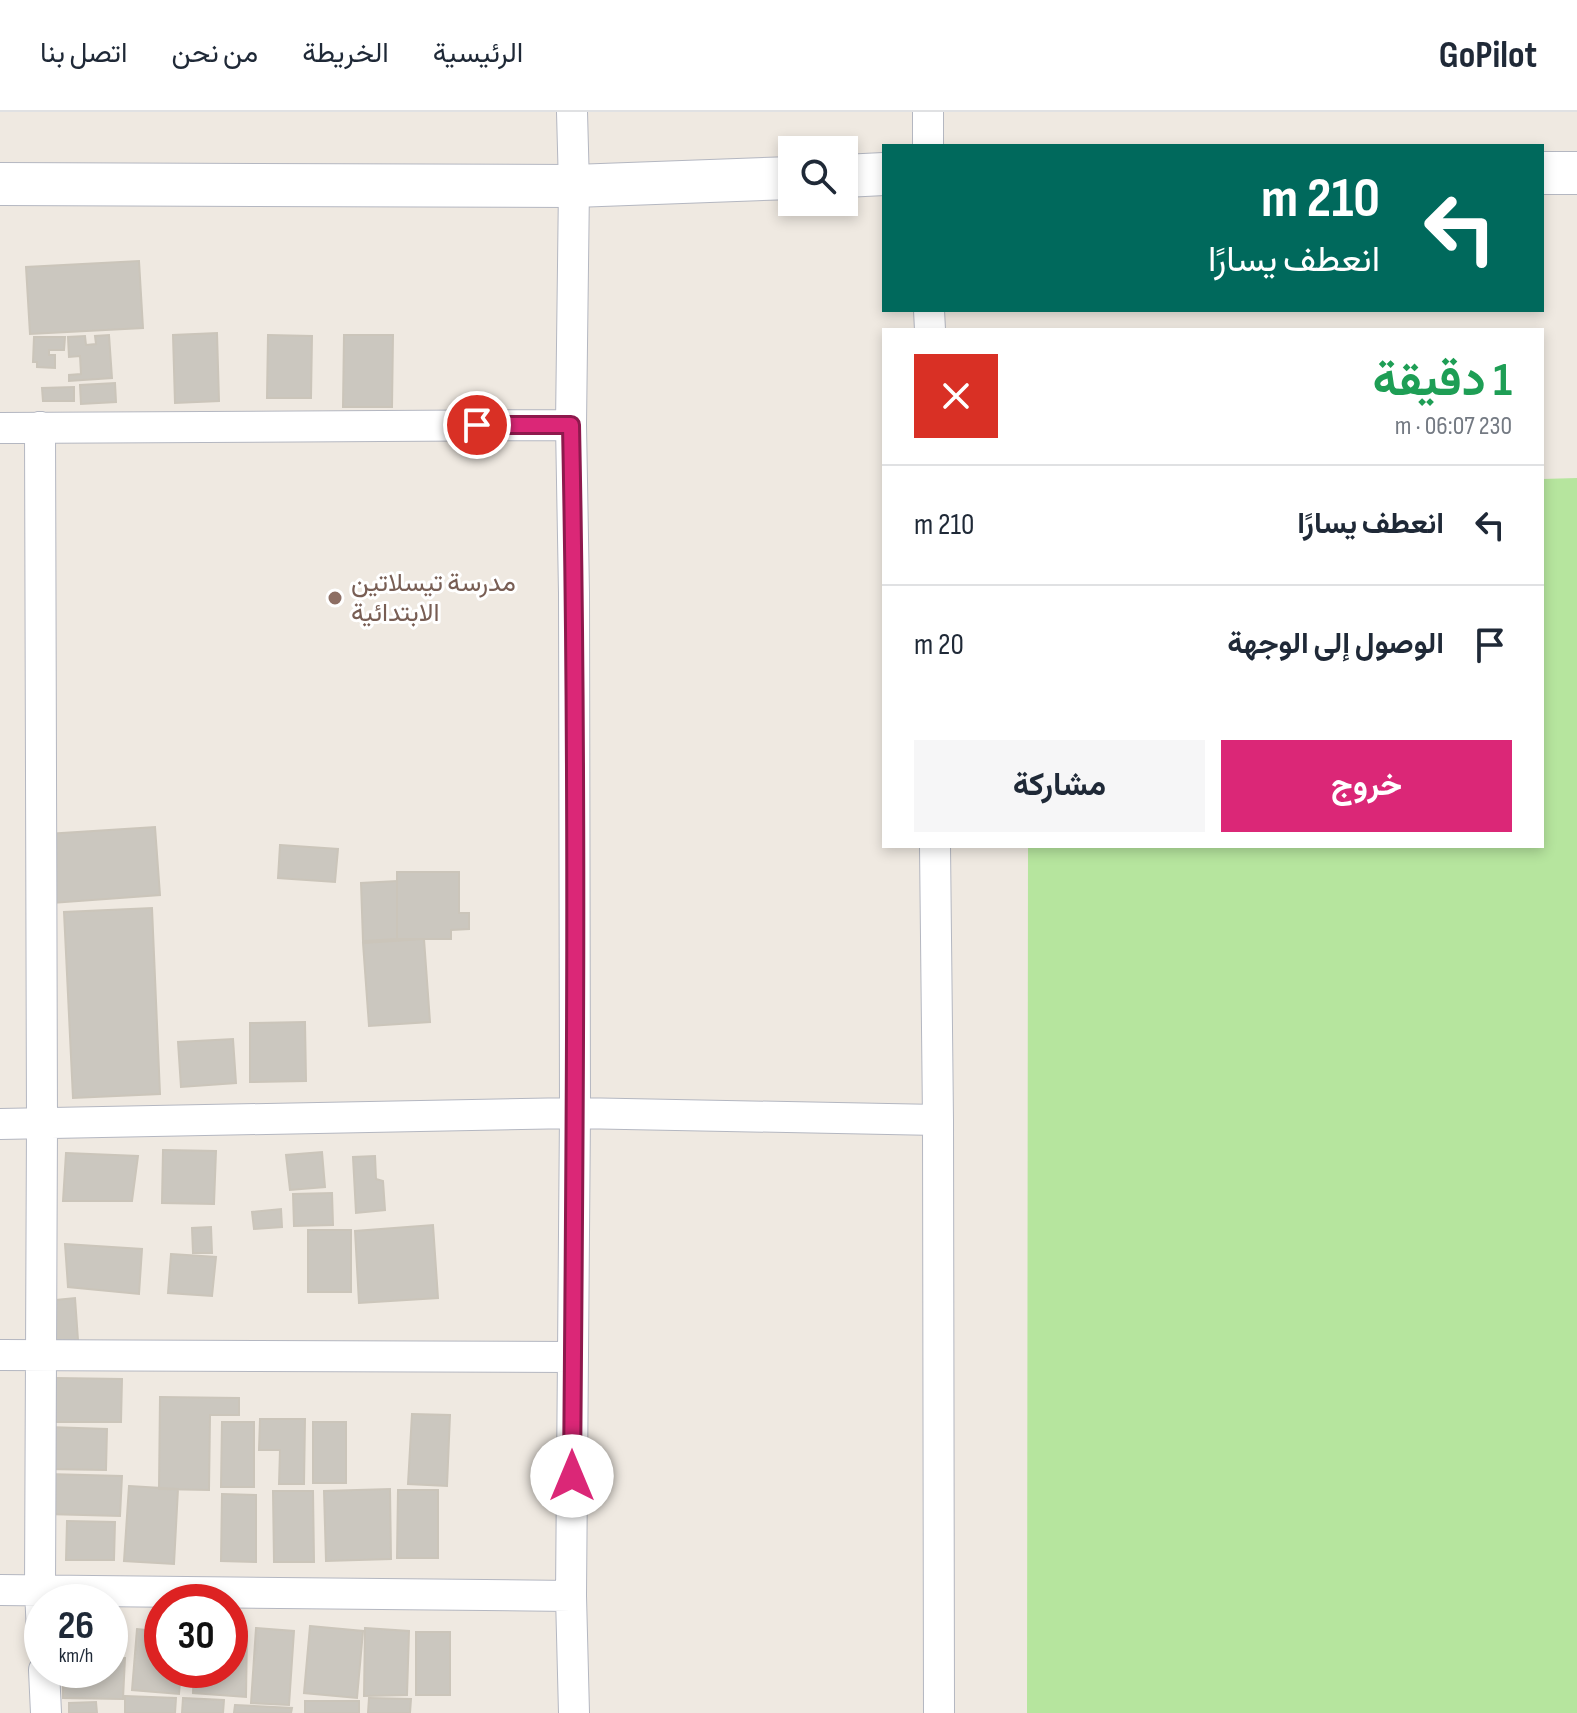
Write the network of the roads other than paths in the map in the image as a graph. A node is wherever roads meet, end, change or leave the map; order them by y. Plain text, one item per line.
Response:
1 (572, 112) edge
2 (928, 112) edge
3 (928, 144) edge
4 (1544, 173) edge
5 (1577, 173) edge
6 (882, 174) edge
7 (858, 175) edge
8 (778, 179) edge
9 (0, 184) edge
10 (574, 186) junction
11 (571, 425) junction
12 (40, 427) junction
13 (0, 428) edge
14 (935, 848) edge
15 (575, 1113) junction
16 (938, 1120) junction
17 (0, 1124) edge
18 (42, 1124) junction
19 (0, 1355) edge
20 (41, 1355) junction
21 (573, 1357) junction
22 (40, 1584) edge
23 (0, 1590) edge
24 (24, 1590) edge
25 (128, 1591) edge
26 (571, 1596) junction
27 (45, 1688) edge
28 (46, 1713) edge
29 (574, 1713) edge
30 (939, 1713) edge

1 - 10 street
2 - 3 street
4 - 5 main road
6 - 7 main road
8 - 10 main road
9 - 10 main road
10 - 11 street
11 - 12 street
11 - 15 street
12 - 13 street
12 - 18 street
14 - 16 street
15 - 16 street
15 - 18 street
15 - 21 street
16 - 30 street
17 - 18 street
18 - 20 street
19 - 20 street
20 - 21 street
20 - 22 street
21 - 26 street
23 - 24 street
25 - 26 street
26 - 29 street
27 - 28 street

